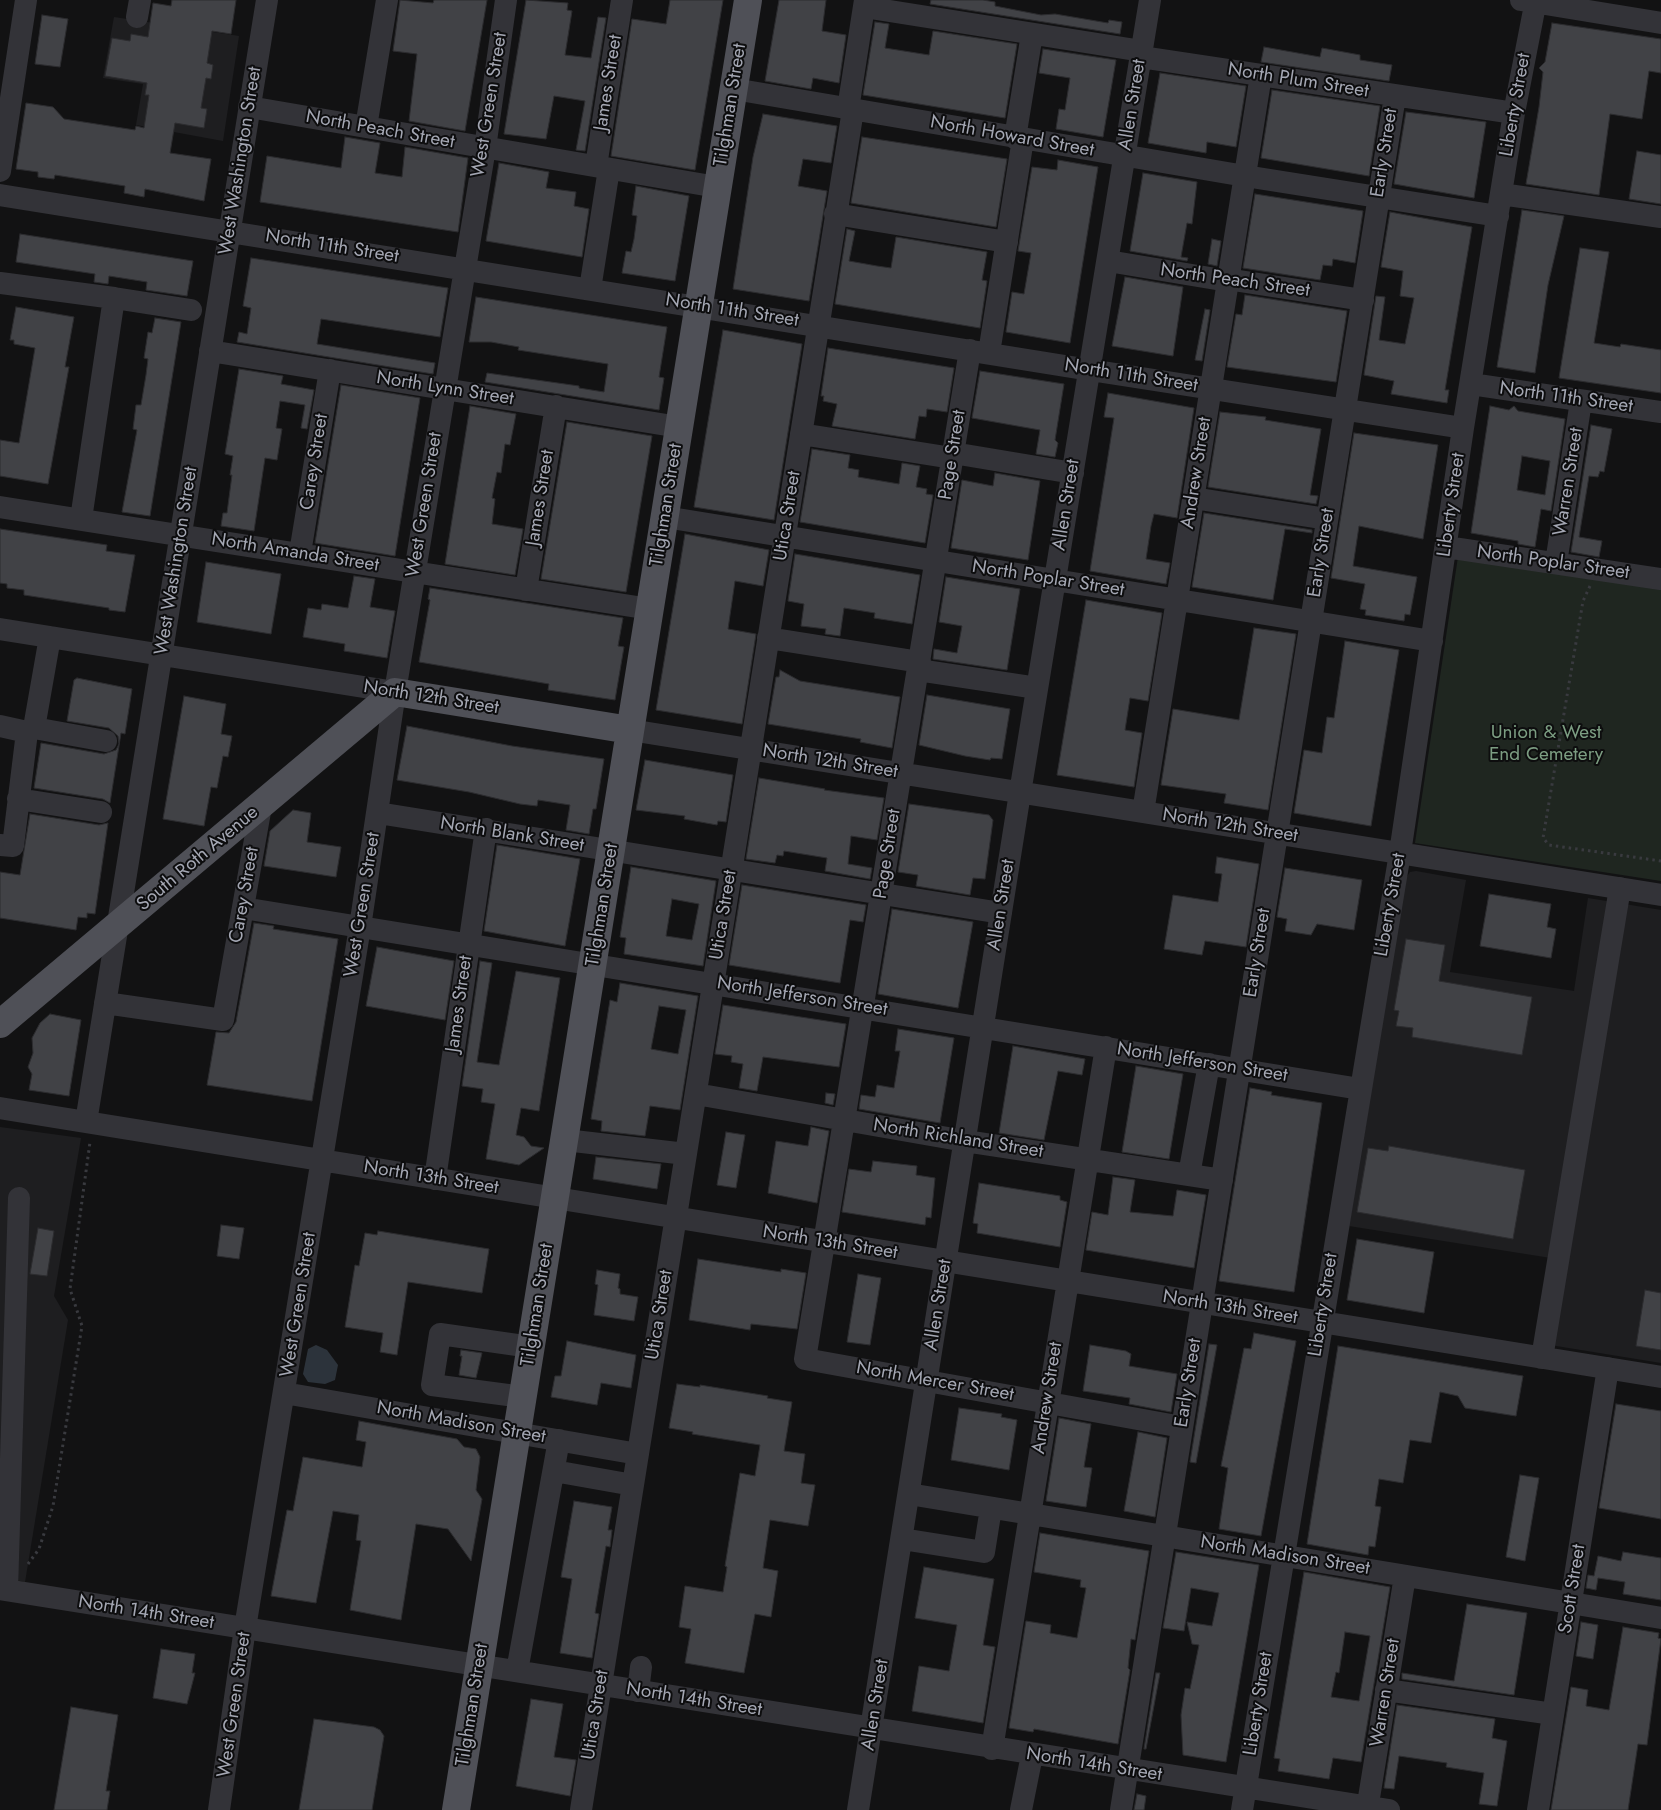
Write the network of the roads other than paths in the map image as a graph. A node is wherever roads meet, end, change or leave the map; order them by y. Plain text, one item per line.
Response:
1 (26, 0) edge
2 (266, 0) edge
3 (387, 0) edge
4 (506, 0) edge
5 (622, 0) edge
6 (748, 0) edge
7 (1150, 0) edge
8 (1531, 1) edge
9 (864, 3) edge
10 (1661, 23) edge
11 (1032, 34) junction
12 (1141, 54) junction
13 (1261, 75) junction
14 (734, 89) junction
15 (1394, 96) junction
16 (249, 107) junction
17 (850, 109) junction
18 (1514, 113) junction
19 (366, 127) junction
20 (1019, 138) junction
21 (484, 148) junction
22 (1126, 156) junction
23 (602, 168) junction
24 (0, 171) edge
25 (1245, 176) junction
26 (717, 187) junction
27 (0, 195) edge
28 (1378, 196) junction
29 (1499, 205) junction
30 (835, 214) junction
31 (1661, 217) edge
32 (230, 230) junction
33 (1006, 242) junction
34 (1108, 261) junction
35 (463, 268) junction
36 (1228, 281) junction
37 (0, 283) edge
38 (590, 289) junction
39 (114, 298) junction
40 (1363, 300) junction
41 (699, 306) junction
42 (191, 310) dead end
43 (818, 325) junction
44 (210, 351) junction
45 (979, 351) junction
46 (330, 370) junction
47 (1090, 370) junction
48 (1471, 384) junction
49 (444, 389) junction
50 (1210, 389) junction
51 (1581, 401) junction
52 (556, 406) junction
53 (1344, 410) junction
54 (1661, 412) edge
55 (679, 427) junction
56 (1463, 428) junction
57 (801, 434) junction
58 (953, 456) junction
59 (1073, 473) junction
60 (1193, 498) junction
61 (0, 507) edge
62 (665, 517) junction
63 (81, 519) junction
64 (1327, 519) junction
65 (181, 535) junction
66 (784, 537) junction
67 (1446, 547) junction
68 (300, 553) junction
69 (936, 561) junction
70 (1556, 563) junction
71 (414, 572) junction
72 (1661, 579) edge
73 (1055, 580) junction
74 (526, 590) junction
75 (1177, 600) junction
76 (650, 609) junction
77 (1311, 622) junction
78 (0, 629) edge
79 (50, 637) junction
80 (768, 638) junction
81 (1432, 642) junction
82 (162, 655) junction
83 (919, 666) junction
84 (1037, 688) junction
85 (395, 692) junction
86 (0, 726) edge
87 (30, 730) junction
88 (630, 730) junction
89 (106, 741) dead end
90 (750, 750) junction
91 (901, 774) junction
92 (1020, 793) junction
93 (18, 799) junction
94 (261, 806) junction
95 (101, 812) dead end
96 (1143, 812) junction
97 (378, 813) junction
98 (486, 829) junction
99 (1277, 834) junction
100 (0, 845) edge
101 (611, 851) junction
102 (1400, 853) junction
103 (731, 870) junction
104 (1620, 888) junction
105 (882, 894) junction
106 (1661, 895) edge
107 (244, 908) junction
108 (1001, 914) junction
109 (119, 925) junction
110 (360, 927) junction
111 (469, 944) junction
112 (593, 965) junction
113 (713, 983) junction
114 (106, 1003) junction
115 (864, 1007) junction
116 (0, 1024) edge
117 (983, 1027) junction
118 (1106, 1047) junction
119 (1209, 1064) junction
120 (1240, 1069) junction
121 (1360, 1089) junction
122 (696, 1094) junction
123 (0, 1108) edge
124 (845, 1120) junction
125 (89, 1123) junction
126 (565, 1140) junction
127 (965, 1141) junction
128 (686, 1154) junction
129 (1087, 1159) junction
130 (322, 1160) junction
131 (1189, 1175) junction
132 (435, 1179) junction
133 (1222, 1180) junction
134 (19, 1198) dead end
135 (555, 1198) junction
136 (675, 1218) junction
137 (825, 1243) junction
138 (946, 1262) junction
139 (1067, 1282) junction
140 (1202, 1303) junction
141 (1321, 1322) junction
142 (531, 1347) junction
143 (1542, 1358) junction
144 (805, 1359) joint
145 (1608, 1368) junction
146 (1661, 1377) edge
147 (927, 1382) junction
148 (284, 1393) junction
149 (523, 1397) junction
150 (1048, 1402) junction
151 (1182, 1427) junction
152 (517, 1433) junction
153 (559, 1440) junction
154 (638, 1454) junction
155 (554, 1471) junction
156 (633, 1485) junction
157 (909, 1494) junction
158 (991, 1508) junction
159 (1030, 1515) junction
160 (1165, 1537) junction
161 (902, 1539) junction
162 (1283, 1556) junction
163 (1405, 1576) junction
164 (3, 1590) edge
165 (1570, 1603) junction
166 (1661, 1618) edge
167 (245, 1628) junction
168 (480, 1665) junction
169 (642, 1667) dead end
170 (517, 1671) junction
171 (601, 1685) junction
172 (1386, 1690) junction
173 (638, 1691) junction
174 (1553, 1714) junction
175 (872, 1730) junction
176 (992, 1749) junction
177 (1032, 1755) junction
178 (1128, 1770) junction
179 (1246, 1788) junction
180 (1375, 1809) edge
181 (218, 1810) edge
182 (456, 1810) edge
183 (581, 1810) edge
184 (858, 1810) edge
185 (1021, 1810) edge
186 (1121, 1810) edge
187 (1242, 1810) edge
188 (1538, 1810) edge

1 - 24 street
2 - 16 street, West Washington Street
3 - 19 street
4 - 21 street, West Green Street
5 - 23 street, James Street
6 - 14 main road, Tilghman Street
7 - 12 street, Allen Street
8 - 10 street
8 - 18 street, Liberty Street
9 - 11 street, North Plum Street
9 - 17 street, Utica Street
11 - 12 street, North Plum Street
11 - 20 street, Page Street
12 - 13 street, North Plum Street
12 - 22 street, Allen Street
13 - 15 street, North Plum Street
13 - 25 street, Andrew Street
14 - 17 street, North Howard Street
14 - 26 main road, Tilghman Street
15 - 18 street, North Plum Street
15 - 28 street, Early Street
16 - 19 street, North Peach Street
16 - 32 street, West Washington Street
17 - 20 street, North Howard Street
17 - 30 street, Utica Street
18 - 29 street, Liberty Street
19 - 21 street, North Peach Street
20 - 22 street, North Howard Street
20 - 33 street, Page Street
21 - 23 street, North Peach Street
21 - 35 street, West Green Street
22 - 25 street, North Howard Street
22 - 34 street, Allen Street
23 - 26 street, North Peach Street
23 - 38 street, James Street
25 - 28 street, North Howard Street
25 - 36 street, Andrew Street
26 - 41 main road, Tilghman Street
27 - 32 street, North 11th Street
28 - 29 street, North Howard Street
28 - 40 street, Early Street
29 - 31 street, North Howard Street
29 - 48 street, Liberty Street
30 - 33 street
30 - 43 street, Utica Street
32 - 35 street, North 11th Street
32 - 44 street, West Washington Street
33 - 45 street, Page Street
34 - 36 street, North Peach Street
34 - 47 street, Allen Street
35 - 38 street, North 11th Street
35 - 49 street, West Green Street
36 - 40 street, North Peach Street
36 - 50 street, Andrew Street
37 - 39 street
38 - 41 street, North 11th Street
39 - 42 street
39 - 63 street
40 - 53 street, Early Street
41 - 43 street, North 11th Street
41 - 55 main road, Tilghman Street
43 - 45 street, North 11th Street
43 - 57 street, Utica Street
44 - 46 street, North Lynn Street
44 - 65 street, West Washington Street
45 - 47 street, North 11th Street
45 - 58 street, Page Street
46 - 49 street, North Lynn Street
46 - 68 street, Carey Street
47 - 50 street, North 11th Street
47 - 59 street, Allen Street
48 - 51 street, North 11th Street
48 - 56 street, Liberty Street
49 - 52 street, North Lynn Street
49 - 71 street, West Green Street
50 - 53 street, North 11th Street
50 - 60 street, Andrew Street
51 - 54 street, North 11th Street
51 - 70 street, Warren Street
52 - 55 street, North Lynn Street
52 - 74 street, James Street
53 - 56 street, North 11th Street
53 - 64 street, Early Street
55 - 62 main road, Tilghman Street
56 - 67 street, Liberty Street
57 - 58 street
57 - 66 street, Utica Street
58 - 59 street
58 - 69 street, Page Street
59 - 73 street, Allen Street
60 - 64 street
60 - 75 street, Andrew Street
61 - 63 street, North Amanda Street
62 - 66 street, North Poplar Street
62 - 76 main road, Tilghman Street
63 - 65 street, North Amanda Street
64 - 77 street, Early Street
65 - 68 street, North Amanda Street
65 - 82 street, West Washington Street
66 - 69 street, North Poplar Street
66 - 80 street, Utica Street
67 - 70 street, North Poplar Street
67 - 81 street, Liberty Street
68 - 71 street, North Amanda Street
69 - 73 street, North Poplar Street
69 - 83 street, Page Street
70 - 72 street, North Poplar Street
71 - 74 street, North Amanda Street
71 - 85 street, West Green Street
73 - 75 street, North Poplar Street
73 - 84 street, Allen Street
74 - 76 street, North Amanda Street
75 - 77 street, North Poplar Street
75 - 96 street, Andrew Street
76 - 88 main road, Tilghman Street
77 - 81 street, North Poplar Street
77 - 99 street, Early Street
78 - 79 street, North 12th Street
79 - 82 street, North 12th Street
79 - 87 street
80 - 83 street
80 - 90 street, Utica Street
81 - 102 street, Liberty Street
82 - 85 street, North 12th Street
82 - 109 street, West Washington Street
83 - 84 street
83 - 91 street, Page Street
84 - 92 street, Allen Street
85 - 88 main road, North 12th Street
85 - 94 main road, South Roth Avenue
85 - 97 street, West Green Street
86 - 87 street
87 - 89 street
87 - 93 street
88 - 90 street, North 12th Street
88 - 101 main road, Tilghman Street
90 - 91 street, North 12th Street
90 - 103 street, Utica Street
91 - 92 street, North 12th Street
91 - 105 street, Page Street
92 - 96 street, North 12th Street
92 - 108 street, Allen Street
93 - 95 street
93 - 100 street
94 - 107 street, Carey Street
94 - 109 main road, South Roth Avenue
96 - 99 street, North 12th Street
97 - 98 street, North Blank Street
97 - 110 street, West Green Street
98 - 101 street, North Blank Street
98 - 111 street, James Street
99 - 102 street, North 12th Street
99 - 120 street, Early Street
101 - 103 street, North Blank Street
101 - 112 main road, Tilghman Street
102 - 104 street, North 12th Street
102 - 121 street, Liberty Street
103 - 105 street, North Blank Street
103 - 113 street, Utica Street
104 - 106 street, North 12th Street
104 - 143 street
105 - 108 street, North Blank Street
105 - 115 street, Page Street
107 - 110 street, North Jefferson Street
107 - 114 street, Carey Street
108 - 117 street, Allen Street
109 - 114 street, West Washington Street
109 - 116 main road, South Roth Avenue
110 - 111 street, North Jefferson Street
110 - 130 street, West Green Street
111 - 112 street, North Jefferson Street
111 - 132 street, James Street
112 - 113 street, North Jefferson Street
112 - 126 main road, Tilghman Street
113 - 115 street, North Jefferson Street
113 - 122 street, Utica Street
114 - 125 street, West Washington Street
115 - 117 street, North Jefferson Street
115 - 124 street, Page Street
117 - 118 street, North Jefferson Street
117 - 127 street, Allen Street
118 - 119 street, North Jefferson Street
118 - 129 street, Andrew Street
119 - 120 street, North Jefferson Street
119 - 131 street
120 - 121 street, North Jefferson Street
120 - 133 street, Early Street
121 - 141 street, Liberty Street
122 - 124 street, North Richland Street
122 - 128 street, Utica Street
123 - 125 street, North 13th Street
124 - 127 street, North Richland Street
124 - 137 street, Page Street
125 - 130 street, North 13th Street
126 - 128 street
126 - 135 main road, Tilghman Street
127 - 129 street, North Richland Street
127 - 138 street, Allen Street
128 - 136 street, Utica Street
129 - 131 street, North Richland Street
129 - 139 street, Andrew Street
130 - 132 street, North 13th Street
130 - 148 street, West Green Street
131 - 133 street, North Richland Street
132 - 135 street, North 13th Street
133 - 140 street, Early Street
134 - 164 street
135 - 136 street, North 13th Street
135 - 142 main road, Tilghman Street
136 - 137 street, North 13th Street
136 - 154 street, Utica Street
137 - 138 street, North 13th Street
137 - 144 street, Page Street
138 - 139 street, North 13th Street
138 - 147 street, Allen Street
139 - 140 street, North 13th Street
139 - 150 street, Andrew Street
140 - 141 street, North 13th Street
140 - 151 street, Early Street
141 - 143 street, North 13th Street
141 - 162 street, Liberty Street
142 - 149 main road, Tilghman Street
142 - 149 street
143 - 145 street, North 13th Street
144 - 147 street, North Mercer Street
145 - 146 street, North 13th Street
145 - 165 street, Scott Street
147 - 150 street, North Mercer Street
147 - 157 street, Allen Street
148 - 152 street, North Madison Street
148 - 167 street, West Green Street
149 - 152 main road, Tilghman Street
150 - 151 street, North Mercer Street
150 - 159 street, Andrew Street
151 - 160 street, Early Street
152 - 153 street, North Madison Street
152 - 168 main road, Tilghman Street
153 - 154 street, North Madison Street
153 - 155 street
154 - 156 street, Utica Street
155 - 156 street
155 - 170 street
156 - 171 street, Utica Street
157 - 158 street, North Madison Street
157 - 161 street, Allen Street
158 - 159 street, North Madison Street
158 - 161 street
159 - 160 street, North Madison Street
159 - 176 street, Andrew Street
160 - 162 street, North Madison Street
160 - 178 street, Early Street
161 - 175 street, Allen Street
162 - 163 street, North Madison Street
162 - 179 street, Liberty Street
163 - 165 street, North Madison Street
163 - 172 street, Warren Street
164 - 167 street, North 14th Street
165 - 166 street, North Madison Street
165 - 174 street, Scott Street
167 - 168 street, North 14th Street
167 - 181 street, West Green Street
168 - 170 street, North 14th Street
168 - 182 main road, Tilghman Street
169 - 173 street
170 - 171 street, North 14th Street
171 - 173 street, North 14th Street
171 - 183 street, Utica Street
172 - 174 street
172 - 180 street, Warren Street
173 - 175 street, North 14th Street
174 - 188 street, Scott Street
175 - 176 street, North 14th Street
175 - 184 street, Allen Street
176 - 177 street, North 14th Street
177 - 178 street, North 14th Street
177 - 185 street
178 - 179 street, North 14th Street
178 - 186 street, Early Street
179 - 180 street, North 14th Street
179 - 187 street, Liberty Street

